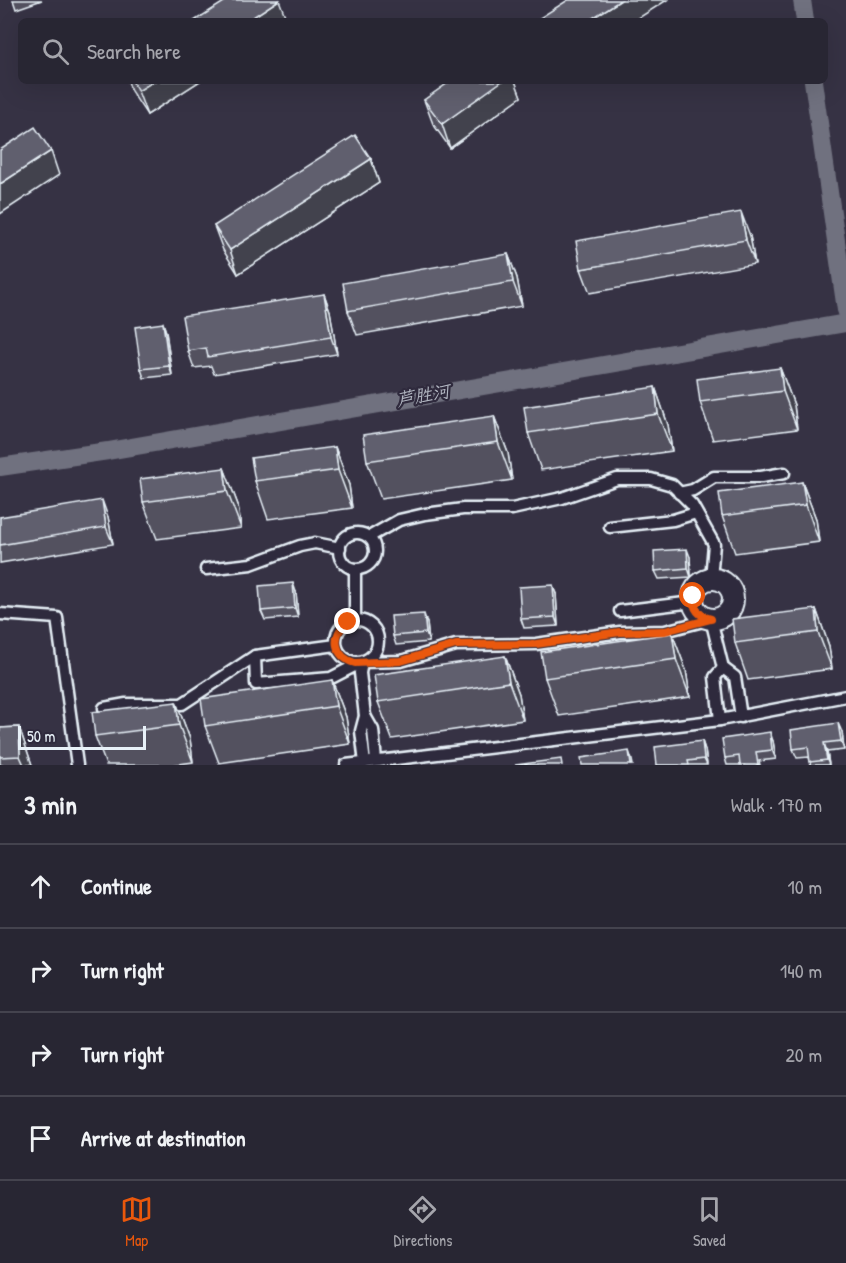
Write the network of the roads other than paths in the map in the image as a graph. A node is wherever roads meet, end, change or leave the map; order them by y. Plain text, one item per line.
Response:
1 (784, 473) dead end
2 (679, 493) junction
3 (696, 513) junction
4 (610, 527) dead end
5 (369, 537) junction
6 (340, 548) junction
7 (206, 569) dead end
8 (355, 569) junction
9 (711, 579) junction
10 (693, 602) junction
11 (620, 611) dead end
12 (0, 614) edge
13 (711, 619) junction
14 (355, 620) junction
15 (336, 645) junction
16 (255, 656) junction
17 (362, 662) junction
18 (723, 668) junction
19 (846, 696) edge
20 (104, 708) edge
21 (741, 717) junction
22 (720, 720) junction
23 (401, 761) edge
24 (370, 762) junction
25 (77, 765) edge
26 (346, 765) edge

1 - 2 lane
2 - 3 lane
2 - 5 lane
3 - 4 lane
3 - 9 lane
5 - 6 lane
5 - 8 lane
6 - 7 lane
6 - 8 lane
8 - 14 lane
9 - 10 street
9 - 13 street
10 - 11 lane
10 - 13 street
12 - 25 lane
13 - 17 lane
13 - 18 lane
14 - 15 lane
14 - 17 lane
15 - 16 lane
15 - 17 lane
16 - 17 lane
16 - 20 lane
17 - 24 lane
18 - 21 lane
18 - 22 lane
19 - 21 lane
21 - 22 lane
22 - 23 lane
23 - 24 lane
24 - 26 lane

